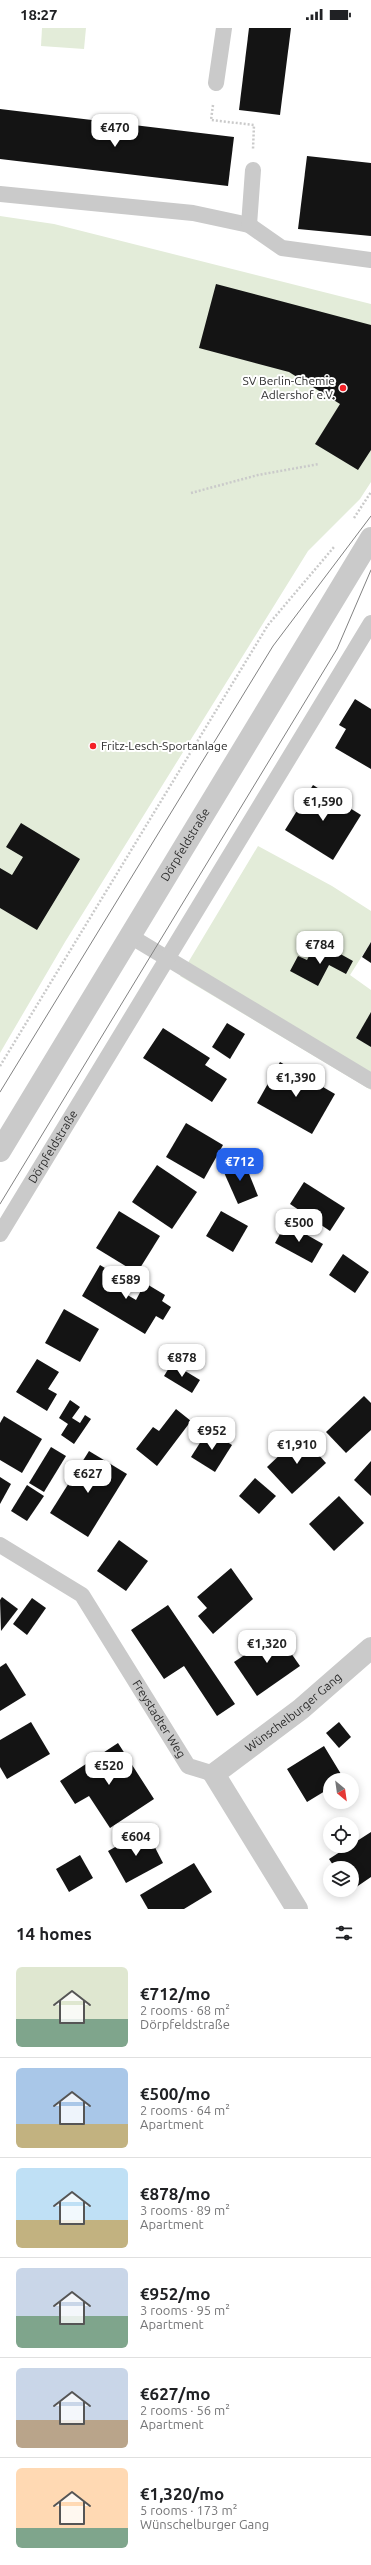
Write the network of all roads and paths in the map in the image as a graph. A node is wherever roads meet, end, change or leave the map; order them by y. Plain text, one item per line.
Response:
1 (224, 28) edge
2 (216, 83) joint
3 (253, 170) joint
4 (0, 194) edge
5 (249, 225) junction
6 (371, 260) edge
7 (319, 464) dead end
8 (371, 492) edge
9 (191, 493) dead end
10 (351, 522) dead end
11 (371, 538) edge
12 (334, 546) dead end
13 (371, 624) edge
14 (130, 936) junction
15 (167, 957) junction
16 (0, 1066) edge
17 (371, 1081) edge
18 (0, 1151) edge
19 (0, 1234) edge
20 (0, 1545) edge
21 (371, 1648) edge
22 (214, 1774) junction
23 (297, 1909) edge

1 - 2 lane
2 - 3 path
3 - 5 lane
4 - 5 lane
5 - 6 lane
7 - 9 path
8 - 10 path
11 - 14 street, Dörpfeldstraße
12 - 16 path
13 - 15 lane, Dörpfeldstraße
14 - 15 lane
14 - 18 street, Dörpfeldstraße
15 - 17 lane
15 - 19 lane, Dörpfeldstraße
20 - 22 lane, Freystadter Weg
21 - 22 street, Wünschelburger Gang
22 - 23 street

